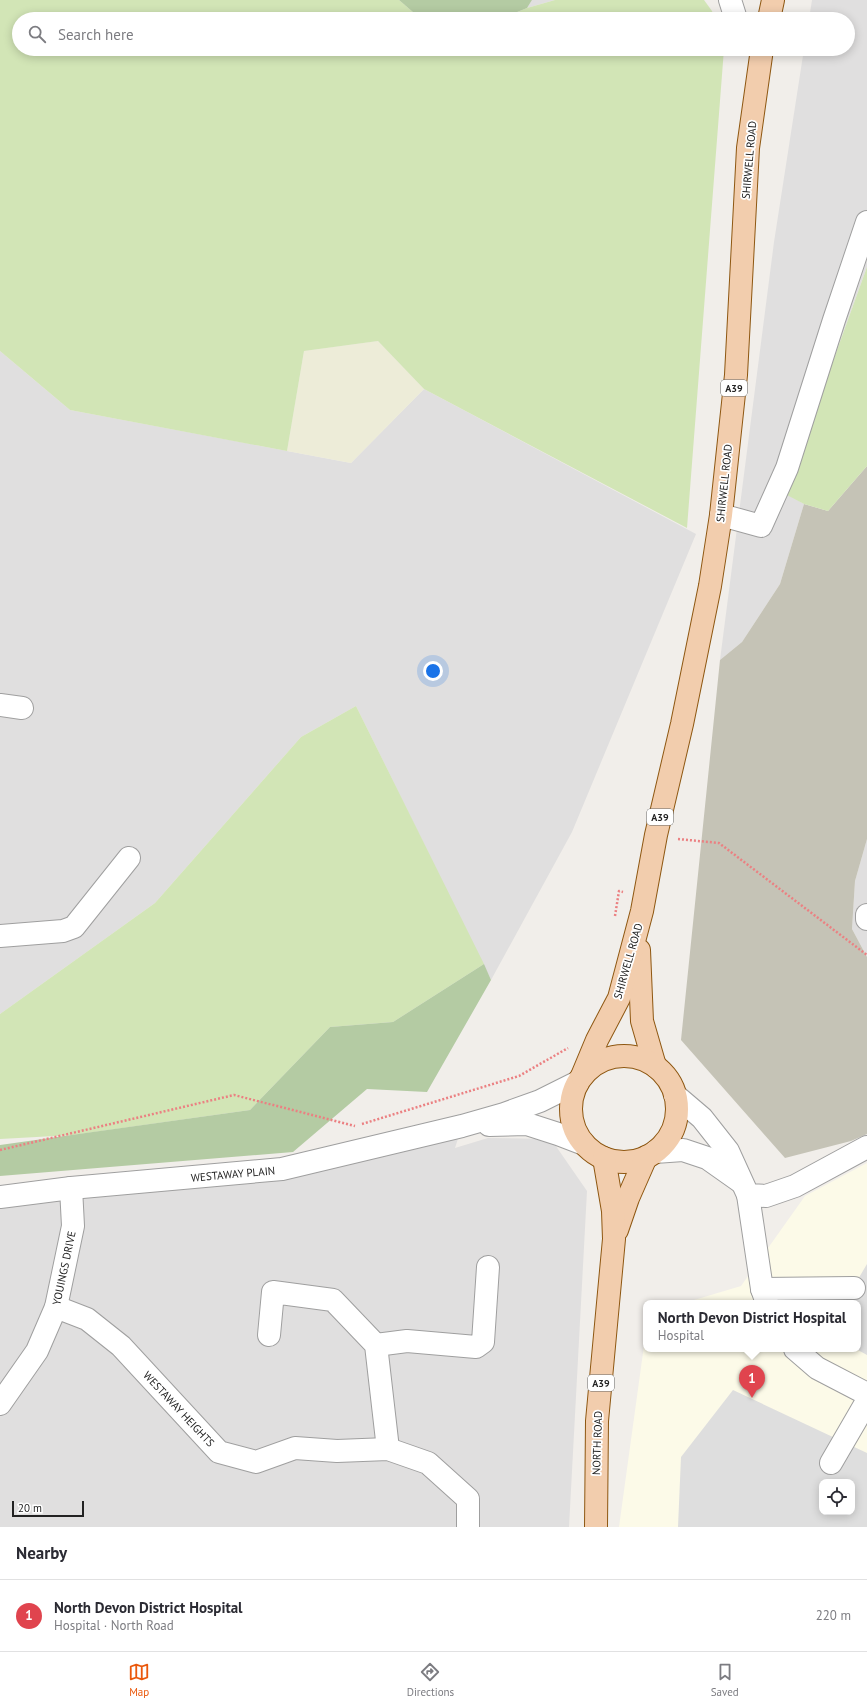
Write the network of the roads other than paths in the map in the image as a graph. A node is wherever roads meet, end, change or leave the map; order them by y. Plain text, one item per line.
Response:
1 (730, 0) edge
2 (773, 0) edge
3 (734, 12) edge
4 (770, 12) edge
5 (760, 56) edge
6 (867, 222) edge
7 (721, 515) junction
8 (0, 705) edge
9 (22, 708) dead end
10 (128, 858) dead end
11 (643, 904) junction
12 (867, 915) edge
13 (867, 919) edge
14 (0, 936) edge
15 (656, 1066) junction
16 (580, 1079) junction
17 (675, 1095) junction
18 (462, 1126) junction
19 (584, 1144) junction
20 (867, 1147) edge
21 (650, 1155) junction
22 (604, 1158) junction
23 (71, 1188) junction
24 (745, 1189) junction
25 (0, 1197) edge
26 (614, 1239) junction
27 (488, 1267) dead end
28 (854, 1288) dead end
29 (765, 1296) edge
30 (56, 1307) junction
31 (269, 1335) dead end
32 (376, 1344) junction
33 (798, 1352) edge
34 (867, 1394) edge
35 (867, 1401) edge
36 (0, 1404) edge
37 (388, 1449) junction
38 (831, 1463) dead end
39 (468, 1527) edge
40 (596, 1527) edge

1 - 3 street
2 - 4 main road
5 - 7 main road, SHIRWELL ROAD / A39
6 - 7 street
7 - 11 main road, SHIRWELL ROAD / A39
8 - 9 street
10 - 14 street
11 - 15 main road, SHIRWELL ROAD / A39
11 - 16 main road, SHIRWELL ROAD / A39
12 - 13 street
15 - 16 main road
15 - 17 main road
16 - 18 street, WESTAWAY PLAIN
16 - 19 main road
17 - 21 main road
17 - 24 street
18 - 19 street, WESTAWAY PLAIN
18 - 23 street, WESTAWAY PLAIN
19 - 22 main road
20 - 24 street
21 - 22 main road
21 - 24 street
21 - 26 main road, NORTH ROAD / A39
22 - 26 main road, NORTH ROAD / A39
23 - 25 street, WESTAWAY PLAIN
23 - 30 street, YOUINGS DRIVE
24 - 29 street
26 - 40 main road, NORTH ROAD / A39
27 - 32 street
28 - 29 street
30 - 36 street, YOUINGS DRIVE
30 - 37 street, WESTAWAY HEIGHTS
31 - 32 street
32 - 37 street
33 - 34 street
35 - 38 street
37 - 39 street, WESTAWAY HEIGHTS

